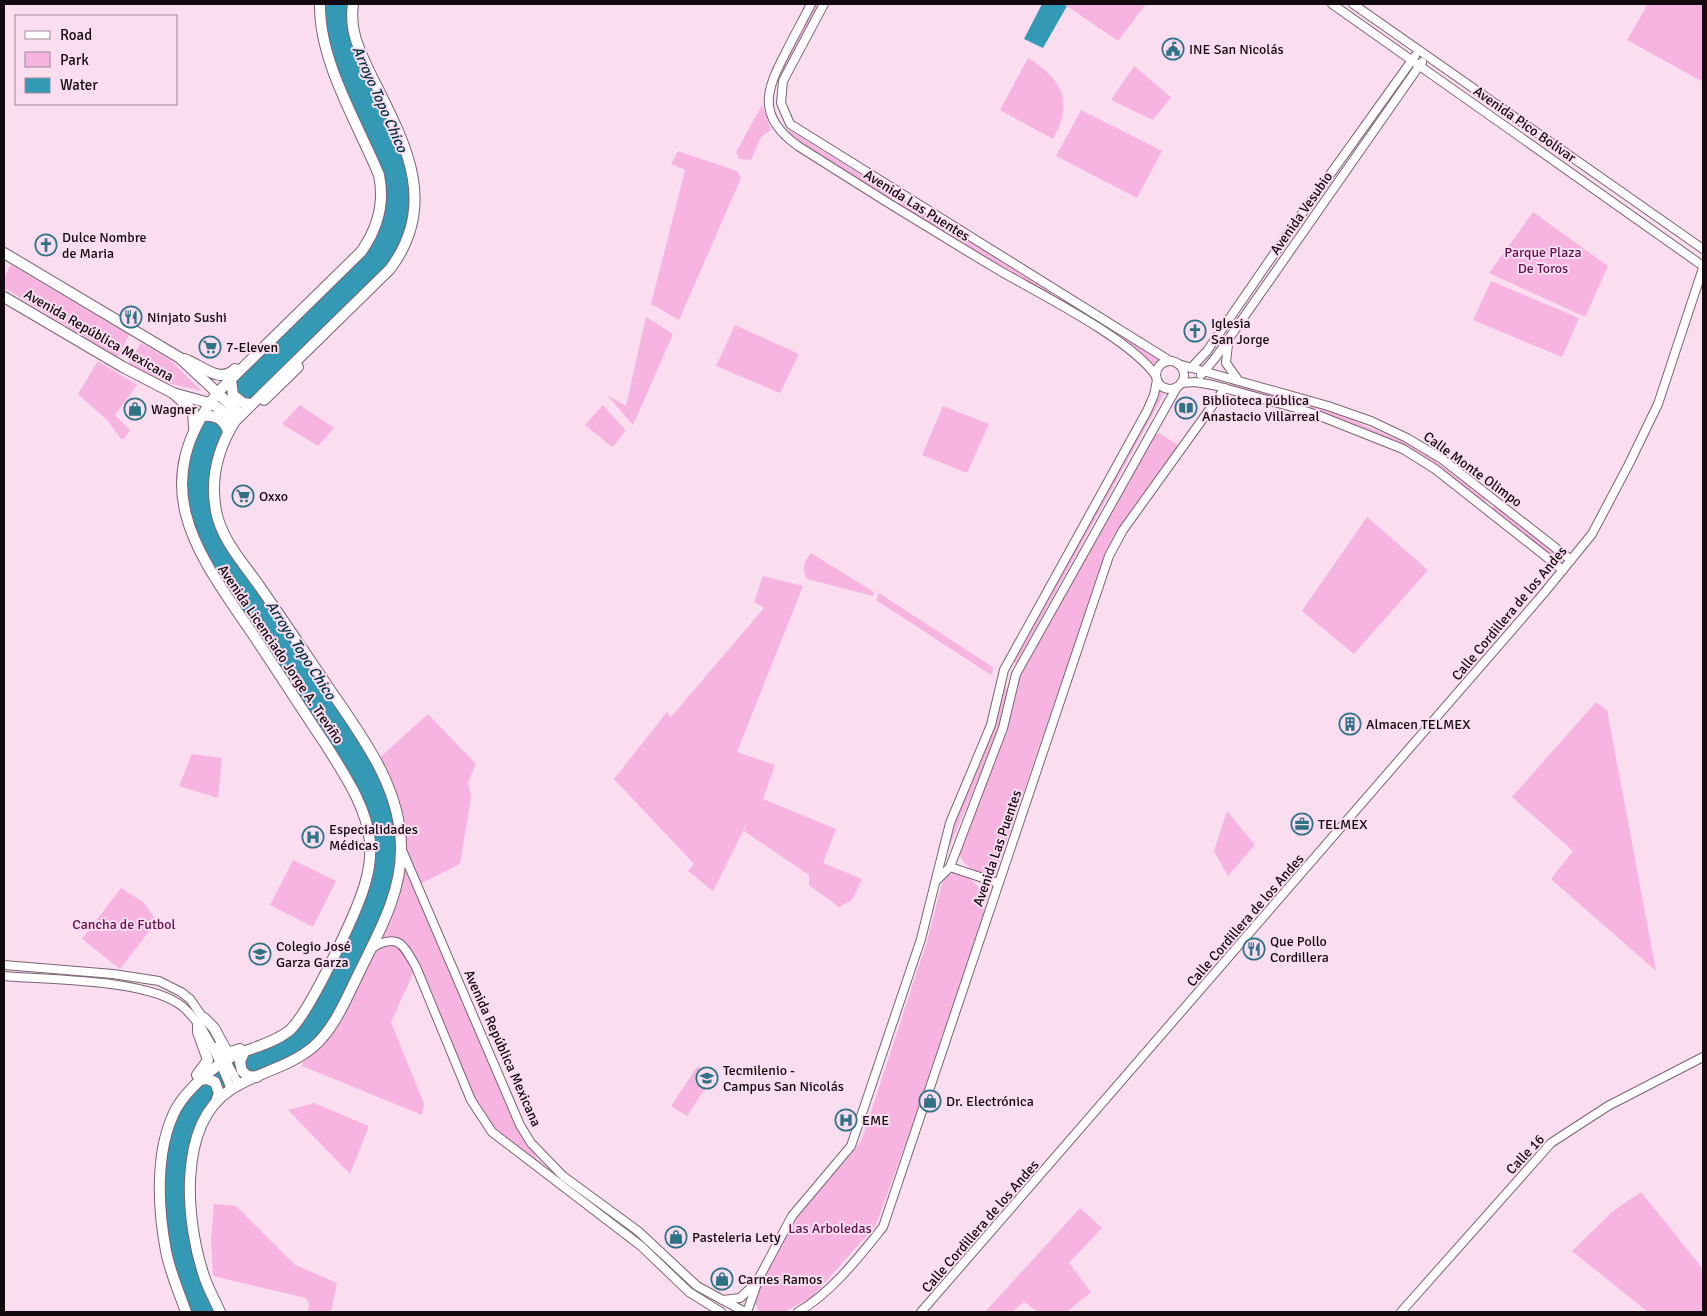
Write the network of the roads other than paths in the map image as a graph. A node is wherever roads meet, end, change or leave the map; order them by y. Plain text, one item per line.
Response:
1 (320, 4) edge
2 (353, 4) edge
3 (811, 4) edge
4 (824, 4) edge
5 (1332, 4) edge
6 (1353, 4) edge
7 (1423, 54) junction
8 (1412, 59) junction
9 (1420, 64) junction
10 (773, 78) junction
11 (783, 81) junction
12 (782, 103) junction
13 (770, 107) junction
14 (1703, 249) edge
15 (4, 252) edge
16 (1703, 267) edge
17 (4, 297) edge
18 (1229, 339) junction
19 (318, 340) junction
20 (180, 358) junction
21 (249, 361) junction
22 (1174, 363) junction
23 (1191, 368) junction
24 (1204, 373) junction
25 (1156, 378) junction
26 (1238, 380) junction
27 (1194, 382) junction
28 (231, 383) junction
29 (1179, 385) junction
30 (1225, 388) junction
31 (173, 393) junction
32 (248, 404) junction
33 (212, 406) junction
34 (233, 421) junction
35 (193, 434) junction
36 (215, 499) junction
37 (1571, 560) junction
38 (1563, 570) junction
39 (402, 850) junction
40 (950, 867) junction
41 (937, 880) junction
42 (998, 883) junction
43 (370, 948) junction
44 (4, 965) edge
45 (113, 974) junction
46 (4, 976) edge
47 (112, 985) junction
48 (204, 1026) junction
49 (294, 1026) junction
50 (244, 1052) junction
51 (1703, 1057) edge
52 (223, 1062) junction
53 (257, 1077) junction
54 (199, 1080) junction
55 (235, 1087) junction
56 (216, 1102) junction
57 (166, 1134) junction
58 (759, 1278) junction
59 (718, 1300) junction
60 (186, 1312) edge
61 (220, 1312) edge
62 (721, 1312) edge
63 (746, 1312) edge
64 (798, 1312) edge
65 (921, 1312) edge
66 (1401, 1312) edge

1 - 21 main road, Avenida Licenciado Jorge A. Treviño
2 - 19 main road
3 - 10 street, Avenida Las Puentes
4 - 11 street, Avenida Las Puentes
5 - 8 street, Avenida Pico Bolívar
6 - 7 street, Avenida Pico Bolívar
7 - 8 street, Avenida Vesubio
7 - 9 street, Avenida Vesubio
7 - 14 street, Avenida Pico Bolívar
8 - 9 street, Avenida Pico Bolívar
8 - 23 street, Avenida Vesubio
9 - 16 street, Avenida Pico Bolívar
9 - 18 street, Avenida Vesubio
10 - 11 street
10 - 13 street, Avenida Las Puentes
11 - 12 street, Avenida Las Puentes
12 - 13 street
12 - 22 street, Avenida Las Puentes
13 - 25 street, Avenida Las Puentes
15 - 20 main road, Avenida República Mexicana
16 - 37 street, Calle Cordillera de los Andes
17 - 31 main road, Avenida República Mexicana
18 - 24 street, Avenida Vesubio
18 - 26 street
19 - 32 main road
19 - 36 main road
20 - 21 main road
20 - 33 main road, Avenida República Mexicana
21 - 28 main road, Avenida Licenciado Jorge A. Treviño
22 - 23 street, Calle Monte Olimpo
22 - 25 street
22 - 29 street
23 - 24 street, Calle Monte Olimpo
24 - 26 street, Calle Monte Olimpo
24 - 27 street, Avenida Vesubio
25 - 29 street
25 - 41 street
26 - 37 street, Calle Monte Olimpo
27 - 29 street, Calle Monte Olimpo
27 - 30 street, Calle Monte Olimpo
28 - 32 main road
28 - 33 main road, Avenida Licenciado Jorge A. Treviño
29 - 40 street
30 - 38 street, Calle Monte Olimpo
30 - 42 street, Avenida Las Puentes
31 - 33 main road, Avenida República Mexicana
31 - 35 main road
32 - 34 main road
33 - 34 main road, Avenida República Mexicana
33 - 35 main road, Avenida Licenciado Jorge A. Treviño
34 - 36 main road
35 - 49 main road, Avenida Licenciado Jorge A. Treviño
36 - 39 main road
37 - 38 street, Calle Cordillera de los Andes
38 - 65 street, Calle Cordillera de los Andes
39 - 43 main road
39 - 59 street, Avenida República Mexicana
40 - 41 street
40 - 42 street
41 - 58 street
42 - 64 street, Avenida Las Puentes
43 - 53 main road
43 - 62 street
44 - 45 street
45 - 47 street
45 - 48 street
46 - 47 street
47 - 48 street
48 - 49 main road
48 - 52 street
48 - 57 main road
49 - 50 main road
50 - 52 main road
50 - 53 main road
51 - 66 street, Calle 16
52 - 54 main road
52 - 55 street
53 - 55 main road
54 - 56 main road
54 - 57 main road
55 - 56 main road
56 - 61 main road
57 - 60 main road
58 - 59 street
58 - 63 street
59 - 63 street, Avenida República Mexicana

